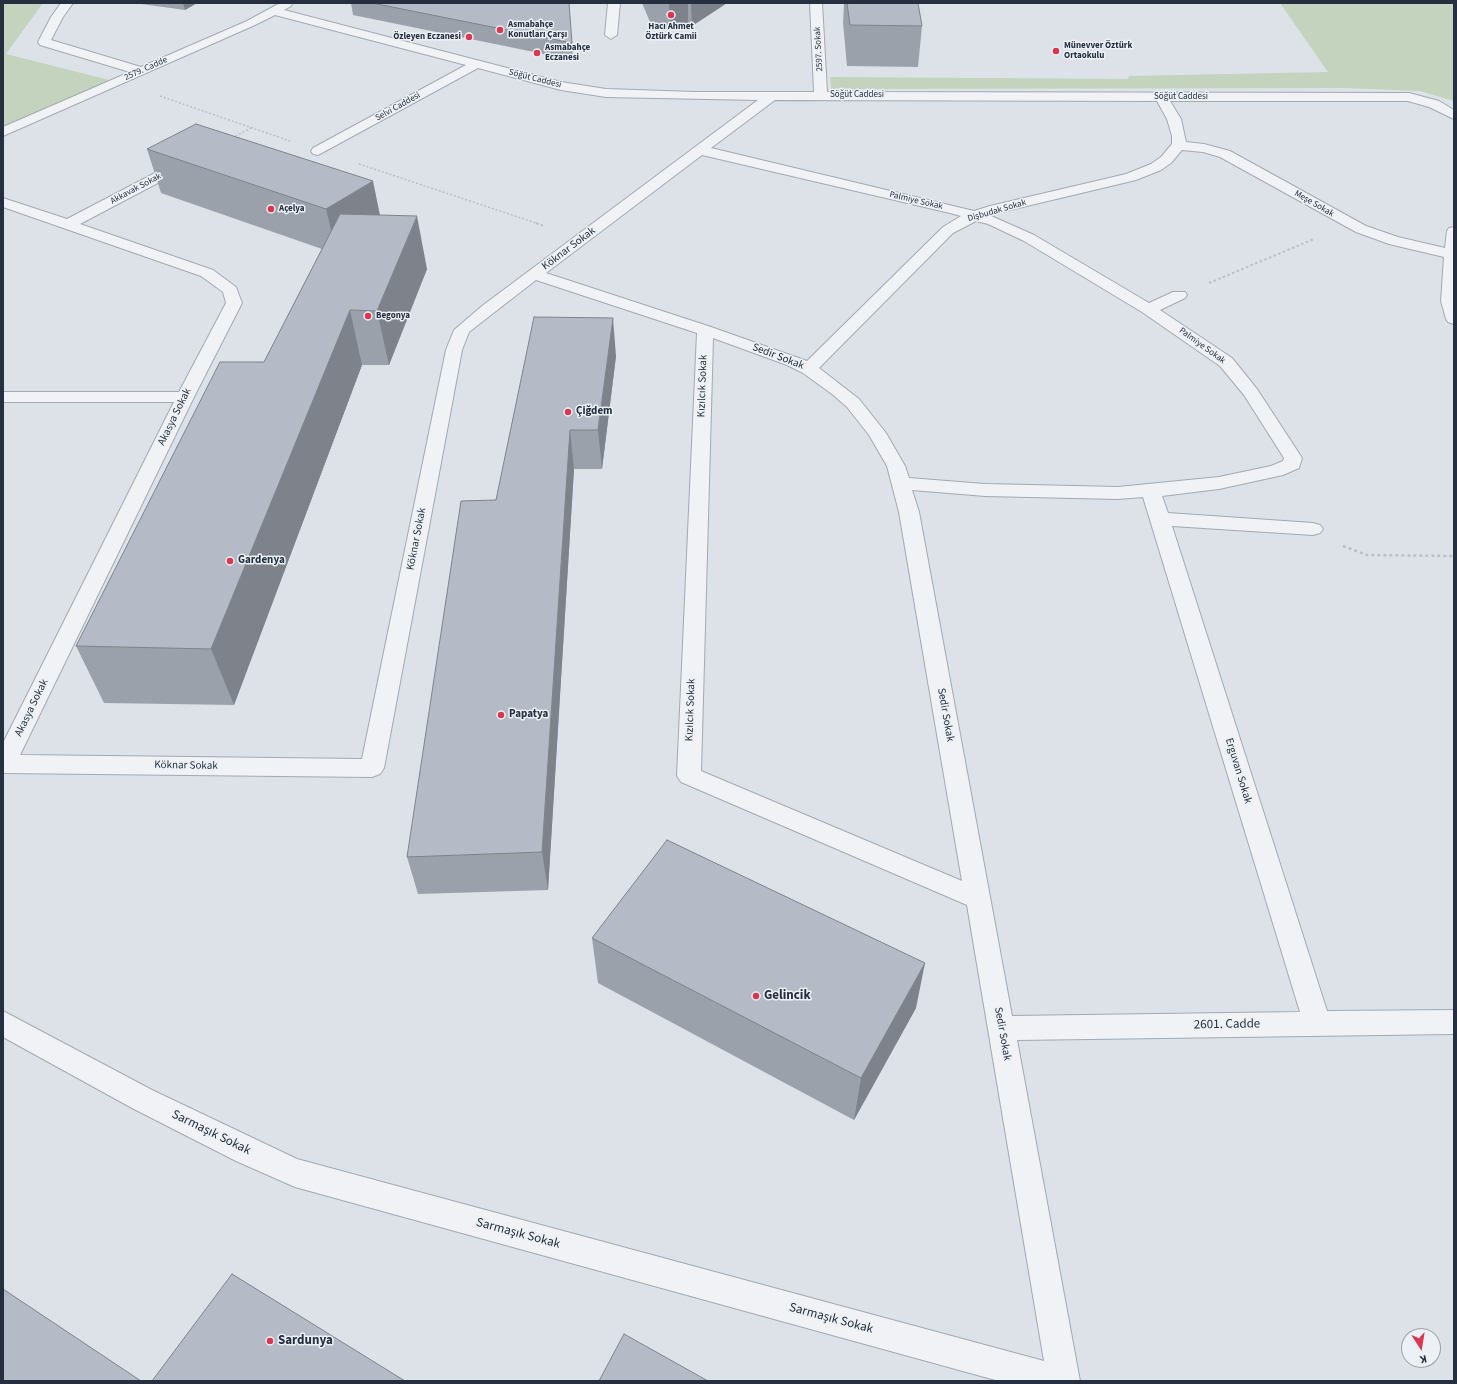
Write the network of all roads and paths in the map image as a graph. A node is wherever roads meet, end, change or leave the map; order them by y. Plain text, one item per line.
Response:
1 (67, 3) edge
2 (288, 3) edge
3 (614, 3) edge
4 (816, 3) edge
5 (274, 11) junction
6 (611, 35) dead end
7 (477, 64) junction
8 (142, 71) junction
9 (117, 82) junction
10 (821, 95) junction
11 (772, 96) junction
12 (1162, 97) junction
13 (1451, 113) edge
14 (251, 128) junction
15 (6, 129) edge
16 (224, 142) joint
17 (1179, 145) junction
18 (700, 150) junction
19 (318, 151) junction
20 (3, 202) edge
21 (973, 216) junction
22 (69, 224) junction
23 (1349, 224) junction
24 (1454, 231) edge
25 (582, 239) junction
26 (1452, 254) junction
27 (535, 275) junction
28 (1180, 295) joint
29 (1148, 309) junction
30 (1454, 319) edge
31 (705, 330) junction
32 (809, 369) junction
33 (3, 397) edge
34 (184, 397) junction
35 (902, 483) junction
36 (1151, 491) junction
37 (1160, 519) junction
38 (1314, 529) joint
39 (1454, 556) edge
40 (4, 764) edge
41 (978, 900) junction
42 (1454, 1022) edge
43 (3, 1023) edge
44 (1317, 1023) junction
45 (1001, 1028) junction
46 (1058, 1381) edge
47 (1064, 1381) edge

1 - 8 street
2 - 5 street, 2579. Cadde
3 - 6 street
4 - 10 street, 2597. Sokak
5 - 7 street, Söğüt Caddesi
5 - 8 street, 2579. Cadde
7 - 11 street, Söğüt Caddesi
7 - 19 street, Selvi Caddesi
8 - 9 street, 2579. Cadde
9 - 14 path
9 - 15 street, 2579. Cadde
10 - 11 street, Söğüt Caddesi
10 - 12 street, Söğüt Caddesi
11 - 18 street, Köknar Sokak
12 - 13 street, Söğüt Caddesi
12 - 17 street
14 - 16 path
14 - 19 path
16 - 22 street, Akkavak Sokak
17 - 21 street, Dişbudak Sokak
17 - 23 street, Meşe Sokak
18 - 21 street, Palmiye Sokak
18 - 25 street, Köknar Sokak
19 - 25 path
20 - 22 street, Akasya Sokak
21 - 29 street, Palmiye Sokak
21 - 32 street, Dişbudak Sokak
22 - 34 street, Akasya Sokak
23 - 26 street, Meşe Sokak
23 - 28 path
24 - 26 street
25 - 27 street, Köknar Sokak
26 - 30 street
27 - 31 street, Sedir Sokak
27 - 40 street, Köknar Sokak
28 - 29 street
29 - 36 street, Palmiye Sokak
31 - 32 street, Sedir Sokak
31 - 41 street, Kızılcık Sokak
32 - 35 street, Sedir Sokak
33 - 34 street
34 - 40 street, Akasya Sokak
35 - 36 street, Palmiye Sokak
35 - 41 street, Sedir Sokak
36 - 37 street, Erguvan Sokak
37 - 38 street
37 - 44 street, Erguvan Sokak
38 - 39 path
41 - 45 street, Sedir Sokak
42 - 44 street, 2601. Cadde
43 - 46 street, Sarmaşık Sokak
44 - 45 street, 2601. Cadde
45 - 47 street, Sedir Sokak

